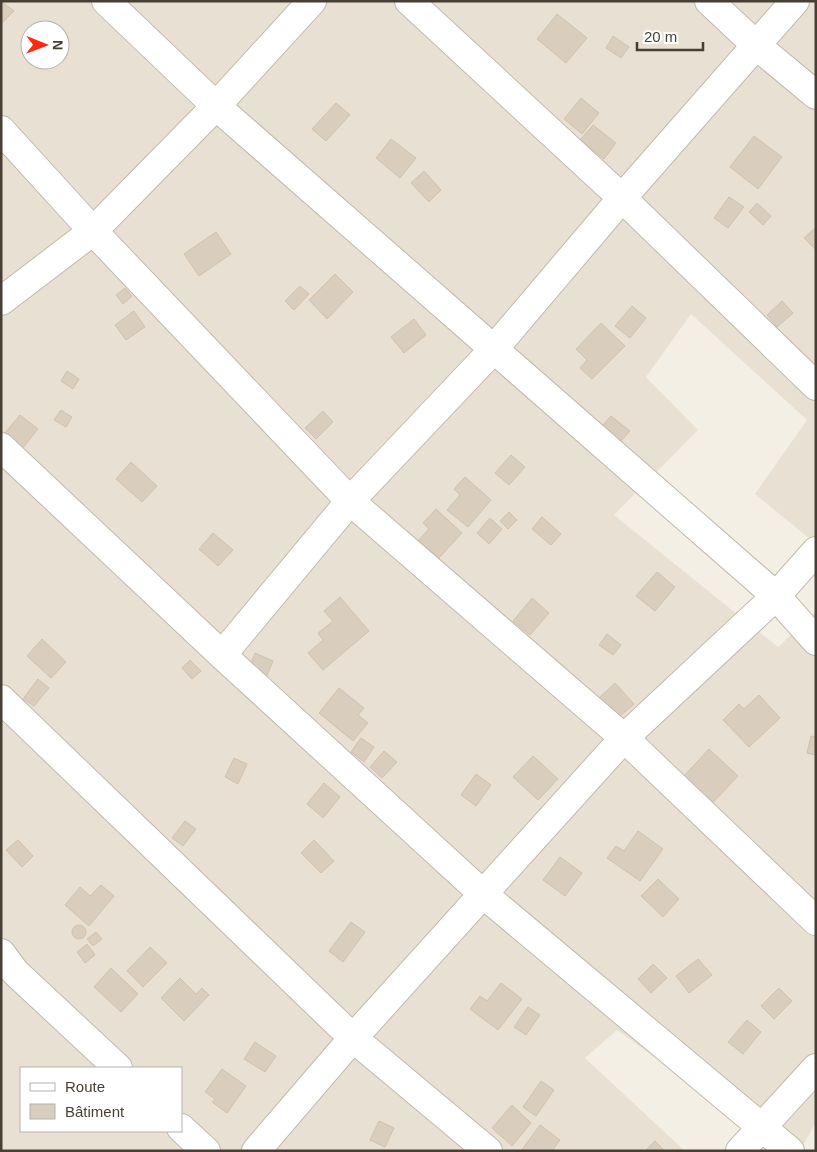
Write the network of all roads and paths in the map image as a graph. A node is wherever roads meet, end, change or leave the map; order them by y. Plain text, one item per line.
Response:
1 (106, 1) edge
2 (312, 1) edge
3 (409, 1) edge
4 (709, 1) edge
5 (795, 1) edge
6 (758, 46) junction
7 (816, 95) edge
8 (216, 106) junction
9 (1, 130) edge
10 (622, 198) junction
11 (93, 231) junction
12 (1, 301) edge
13 (493, 350) junction
14 (816, 386) edge
15 (1, 447) edge
16 (350, 501) junction
17 (816, 552) edge
18 (776, 596) junction
19 (816, 641) edge
20 (222, 655) junction
21 (1, 700) edge
22 (624, 738) junction
23 (483, 894) junction
24 (816, 921) edge
25 (6, 970) edge
26 (353, 1038) junction
27 (117, 1067) edge
28 (816, 1068) edge
29 (761, 1126) junction
30 (182, 1129) edge
31 (206, 1151) edge
32 (256, 1151) edge
33 (488, 1151) edge
34 (740, 1151) edge
35 (790, 1151) edge

1 - 8 street
2 - 8 street
3 - 10 street
4 - 6 street
5 - 6 street
6 - 7 street
6 - 10 street
8 - 11 street
8 - 13 street
9 - 11 street
10 - 13 street
10 - 14 street
11 - 12 street
11 - 16 street
13 - 16 street
13 - 18 street
15 - 20 street
16 - 20 street
16 - 22 street
17 - 18 street
18 - 19 street
18 - 22 street
20 - 23 street
21 - 26 street
22 - 23 street
22 - 24 street
23 - 26 street
23 - 29 street
25 - 27 street
26 - 32 street
26 - 33 street
28 - 29 street
29 - 34 street
29 - 35 street
30 - 31 street

